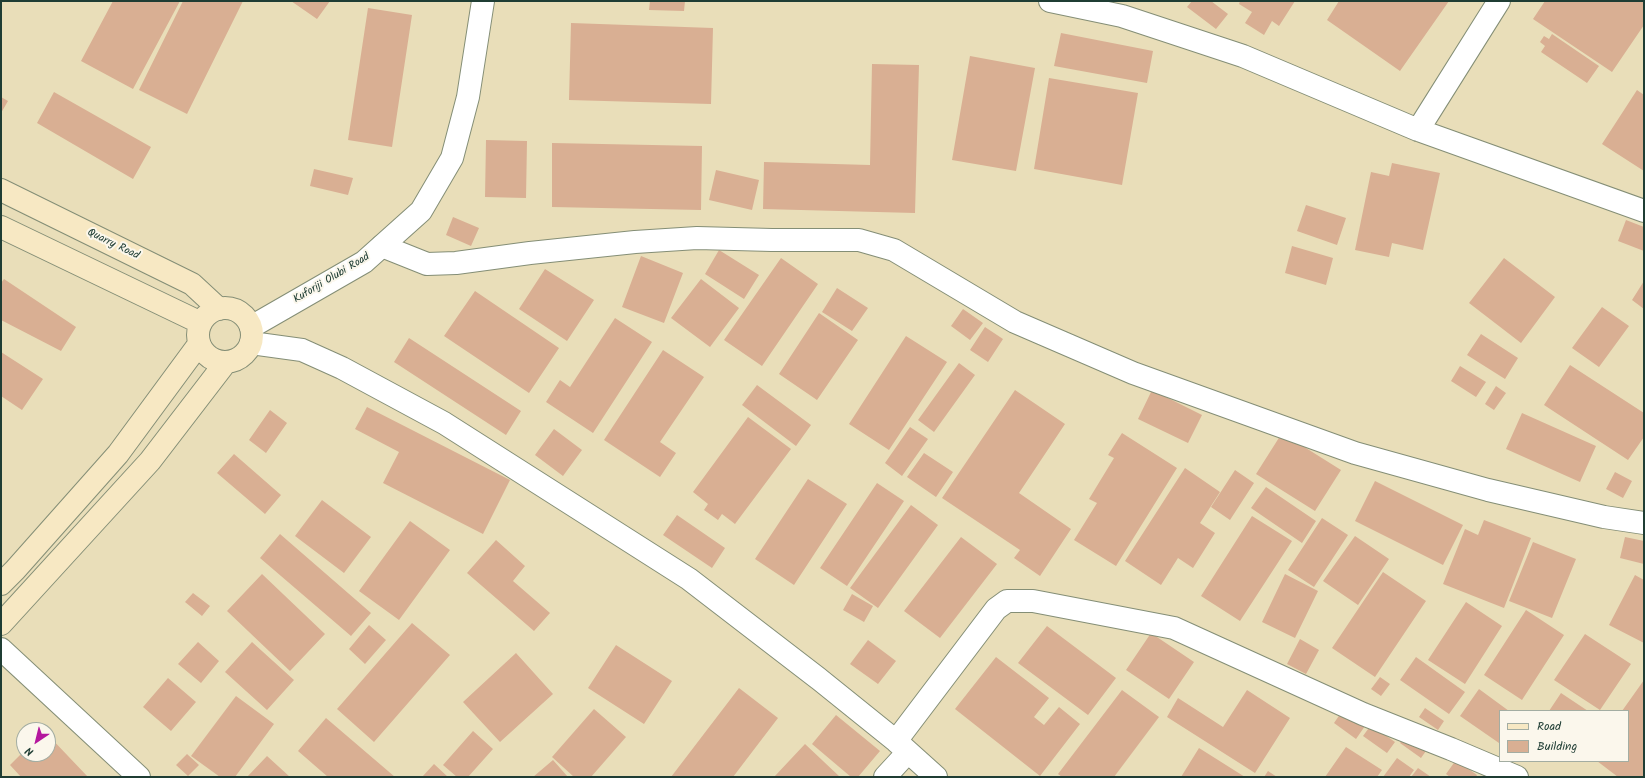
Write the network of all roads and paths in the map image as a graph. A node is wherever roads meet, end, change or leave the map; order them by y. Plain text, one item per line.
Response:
1 (483, 1) edge
2 (1050, 1) edge
3 (1498, 1) edge
4 (1418, 130) junction
5 (1, 190) edge
6 (1644, 211) edge
7 (1, 227) edge
8 (382, 246) junction
9 (219, 309) junction
10 (200, 334) junction
11 (251, 335) junction
12 (226, 362) junction
13 (1644, 523) edge
14 (1, 584) edge
15 (1, 624) edge
16 (1, 649) edge
17 (902, 746) junction
18 (139, 777) edge
19 (885, 777) edge
20 (936, 777) edge
21 (1517, 777) edge

1 - 8 street, Kuforiji Olubi Road
2 - 4 street
3 - 4 street
4 - 6 street
5 - 9 main road, Quarry Road
7 - 10 main road
8 - 11 street, Kuforiji Olubi Road
8 - 13 street
9 - 10 main road
9 - 11 main road
10 - 12 main road
10 - 14 main road
11 - 12 main road
11 - 17 street
12 - 15 main road
16 - 18 street
17 - 19 street
17 - 20 street
17 - 21 street

